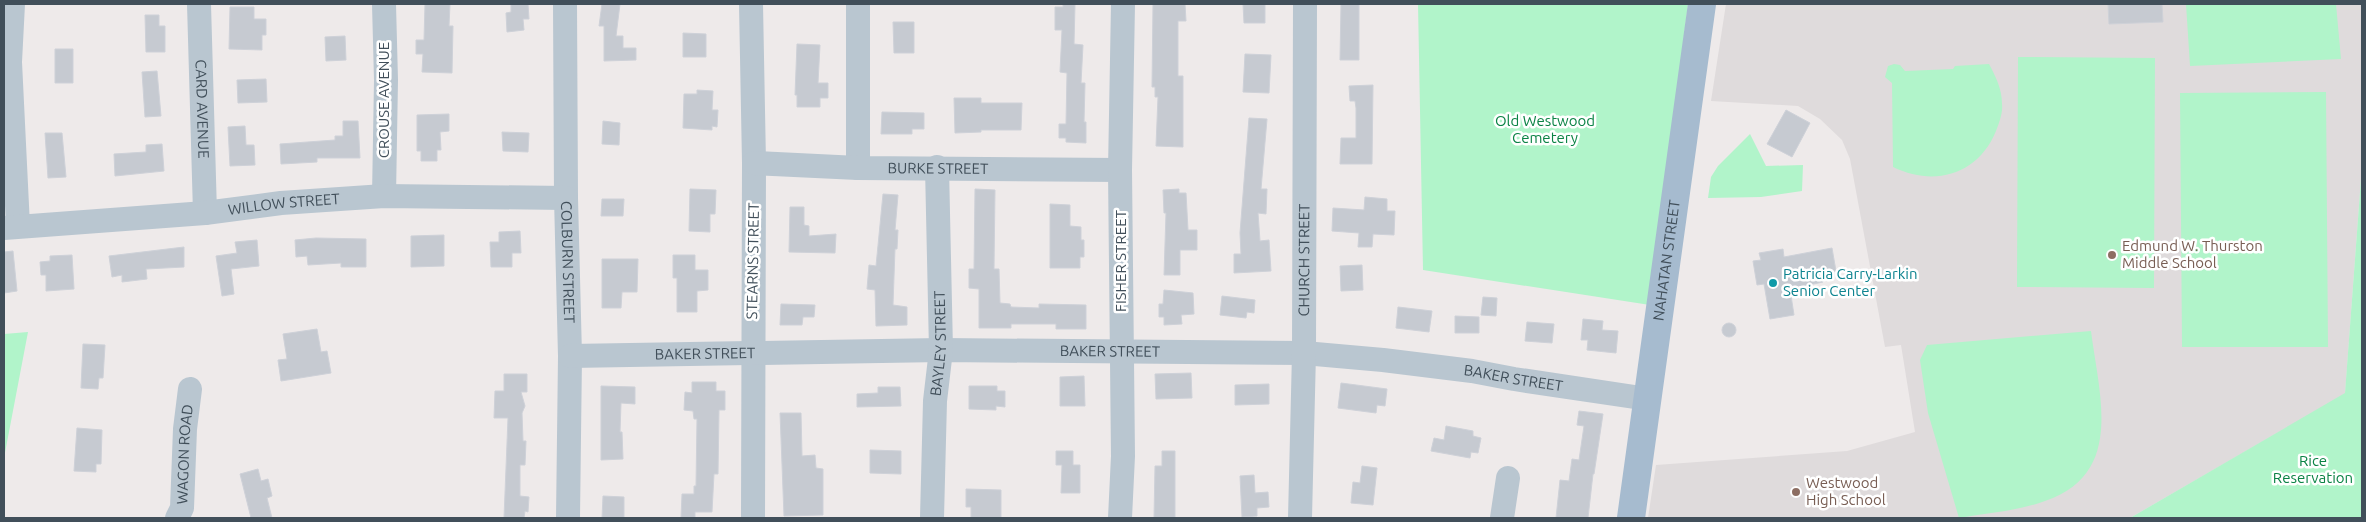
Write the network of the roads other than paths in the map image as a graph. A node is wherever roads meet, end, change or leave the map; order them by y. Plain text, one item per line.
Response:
1 (14, 4) edge
2 (199, 4) edge
3 (384, 4) edge
4 (566, 4) edge
5 (751, 4) edge
6 (858, 4) edge
7 (1123, 4) edge
8 (1306, 4) edge
9 (1702, 4) edge
10 (754, 163) junction
11 (937, 167) junction
12 (858, 168) junction
13 (1120, 170) junction
14 (384, 196) junction
15 (566, 198) junction
16 (205, 213) junction
17 (11, 227) edge
18 (941, 350) junction
19 (752, 352) junction
20 (1121, 352) junction
21 (1304, 353) junction
22 (570, 356) junction
23 (190, 389) dead end
24 (1648, 399) junction
25 (1508, 478) dead end
26 (178, 518) edge
27 (568, 518) edge
28 (753, 518) edge
29 (932, 518) edge
30 (1120, 518) edge
31 (1300, 518) edge
32 (1502, 518) edge
33 (1631, 518) edge

1 - 17 street
2 - 16 street, CARD AVENUE
3 - 14 street, CROUSE AVENUE
4 - 15 street, COLBURN STREET
5 - 10 street, STEARNS STREET
6 - 12 street
7 - 13 street, FISHER STREET
8 - 21 street, CHURCH STREET
9 - 24 main road, NAHATAN STREET
10 - 12 street, BURKE STREET
10 - 19 street, STEARNS STREET
11 - 12 street, BURKE STREET
11 - 13 street, BURKE STREET
11 - 18 street, BAYLEY STREET
13 - 20 street, FISHER STREET
14 - 15 street, WILLOW STREET
14 - 16 street, WILLOW STREET
15 - 22 street, COLBURN STREET
16 - 17 street, WILLOW STREET
18 - 19 street, BAKER STREET
18 - 20 street, BAKER STREET
18 - 29 street, BAYLEY STREET
19 - 22 street, BAKER STREET
19 - 28 street, STEARNS STREET
20 - 21 street, BAKER STREET
20 - 30 street, FISHER STREET
21 - 24 street, BAKER STREET
21 - 31 street, CHURCH STREET
22 - 27 street, COLBURN STREET
23 - 26 street, WAGON ROAD
24 - 33 main road, NAHATAN STREET
25 - 32 street

